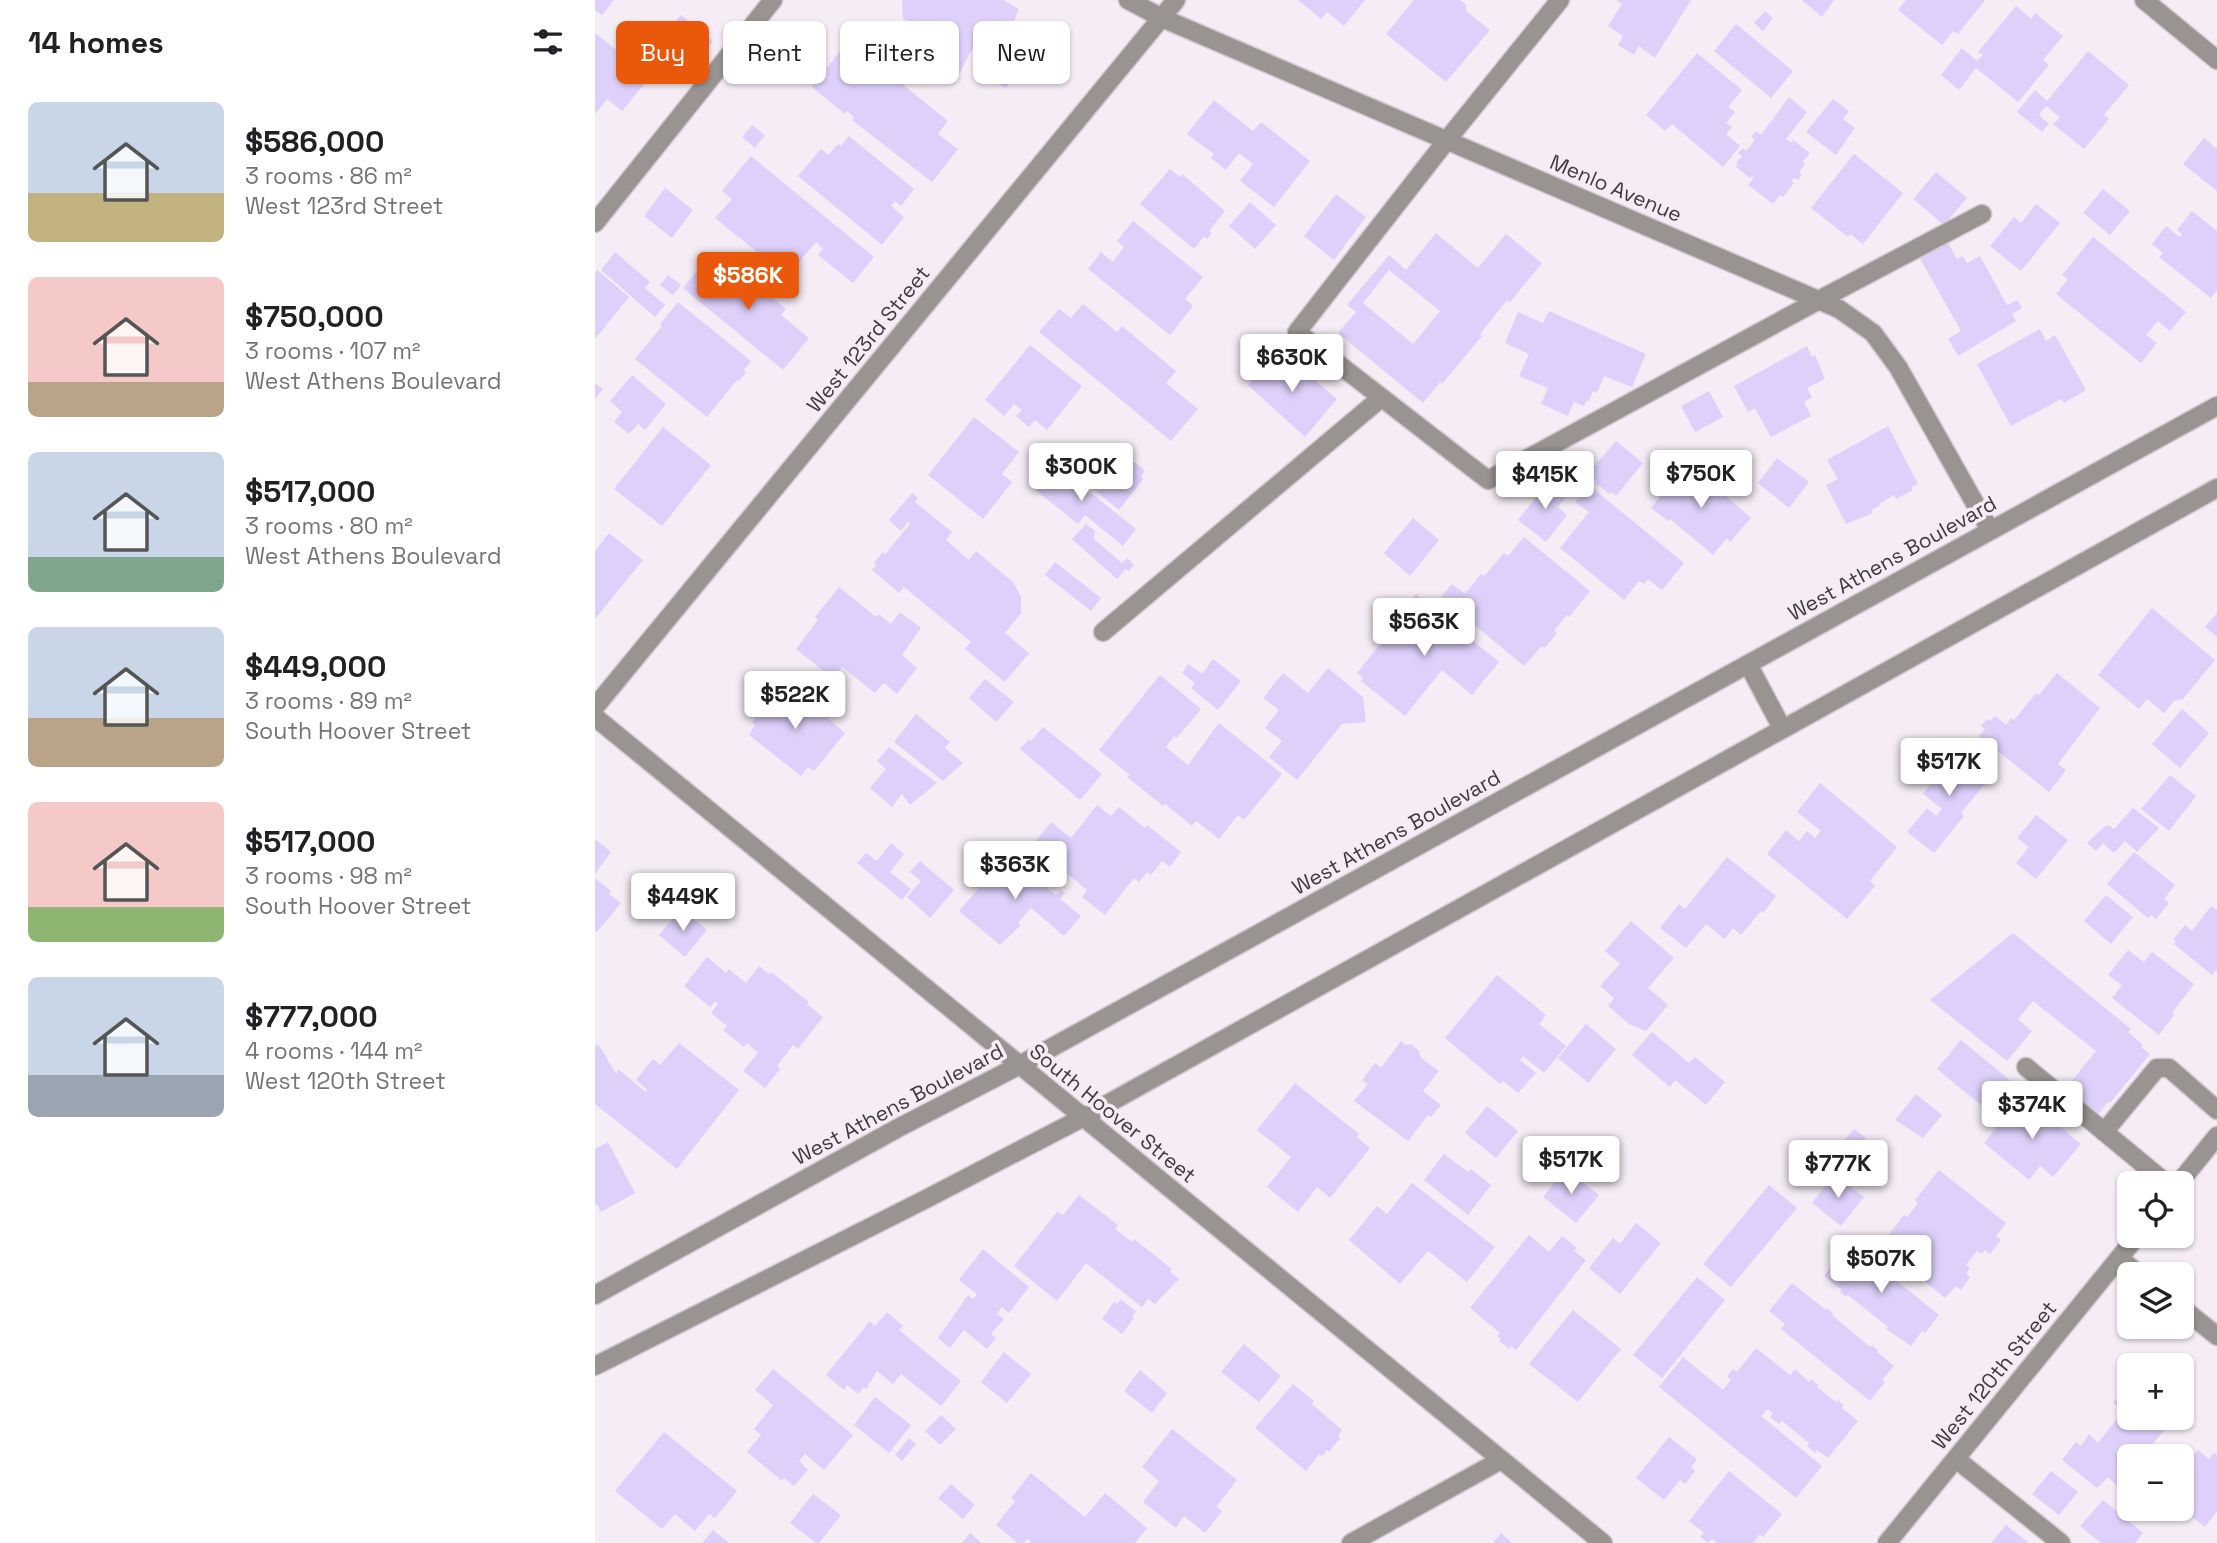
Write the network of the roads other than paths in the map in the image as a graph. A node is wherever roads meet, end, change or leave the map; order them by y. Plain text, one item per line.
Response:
1 (773, 0) edge
2 (1128, 0) edge
3 (1177, 0) edge
4 (1560, 0) edge
5 (2144, 0) edge
6 (1162, 18) junction
7 (2217, 60) edge
8 (1447, 140) junction
9 (1982, 214) dead end
10 (595, 223) edge
11 (1819, 300) junction
12 (1381, 397) junction
13 (2217, 406) edge
14 (2217, 488) edge
15 (1990, 530) junction
16 (1103, 632) dead end
17 (1748, 664) junction
18 (595, 707) edge
19 (595, 717) edge
20 (1783, 728) junction
21 (1018, 1066) junction
22 (2026, 1067) dead end
23 (2217, 1110) edge
24 (1082, 1118) junction
25 (2104, 1132) junction
26 (2217, 1136) edge
27 (2151, 1171) edge
28 (2189, 1171) edge
29 (2127, 1248) edge
30 (2119, 1258) junction
31 (2124, 1262) edge
32 (595, 1295) edge
33 (2194, 1318) edge
34 (2217, 1336) edge
35 (595, 1366) edge
36 (1956, 1459) junction
37 (1501, 1460) junction
38 (1351, 1543) edge
39 (1603, 1543) edge
40 (1887, 1543) edge
41 (2061, 1543) edge

1 - 10 street
2 - 6 street, Menlo Avenue
3 - 6 street, West 123rd Street
4 - 8 street
5 - 7 street
6 - 8 street, Menlo Avenue
6 - 18 street, West 123rd Street
8 - 11 street, Menlo Avenue
8 - 12 street
9 - 11 street
11 - 12 street
11 - 15 street, Menlo Avenue
12 - 16 street
13 - 15 street, West Athens Boulevard
14 - 20 street
15 - 17 street, West Athens Boulevard
17 - 20 street
17 - 21 street, West Athens Boulevard
19 - 21 street, South Hoover Street
20 - 24 street
21 - 24 street, South Hoover Street
21 - 32 street, West Athens Boulevard
22 - 25 street
23 - 25 street
24 - 35 street
24 - 37 street, South Hoover Street
25 - 27 street
26 - 28 street
29 - 30 street, West 120th Street
30 - 31 street
30 - 36 street, West 120th Street
33 - 34 street
36 - 40 street, West 120th Street
36 - 41 street
37 - 38 street
37 - 39 street, South Hoover Street

